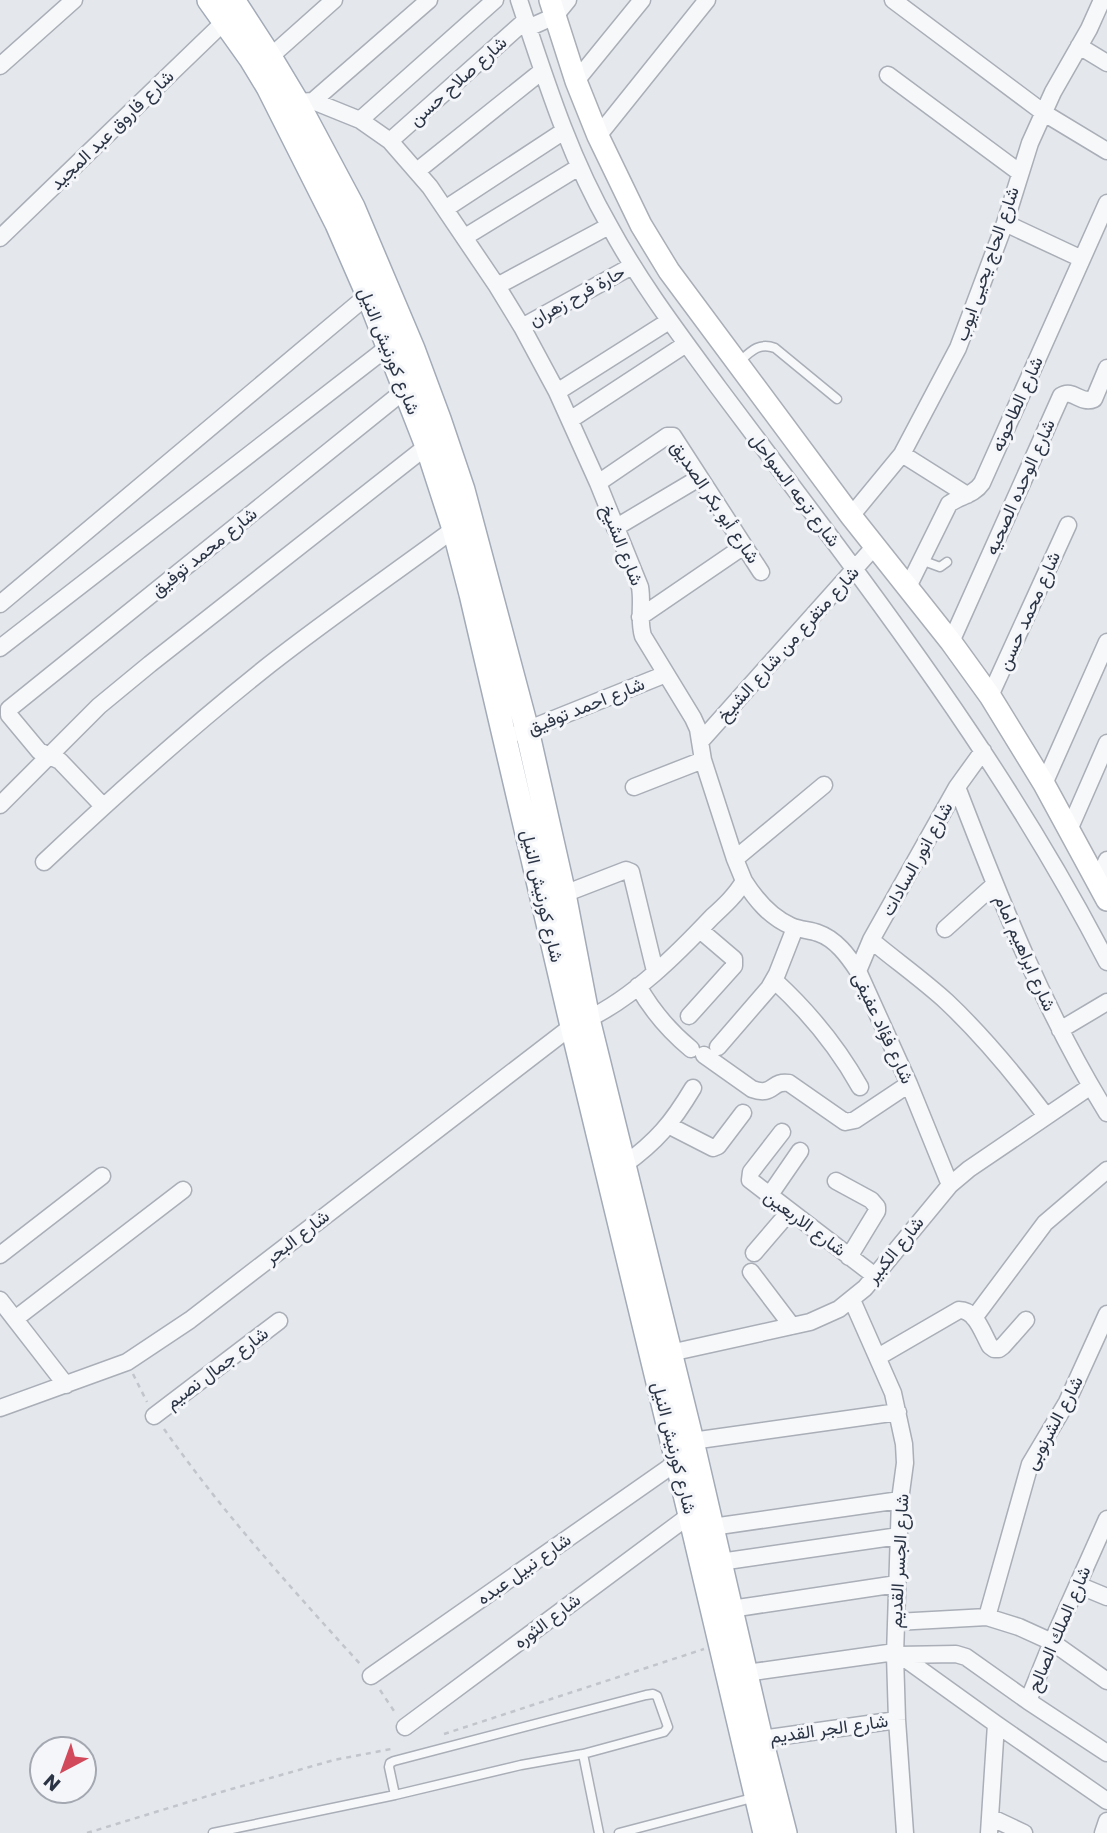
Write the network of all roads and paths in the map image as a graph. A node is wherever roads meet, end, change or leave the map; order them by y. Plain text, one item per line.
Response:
1 (74, 0) edge
2 (209, 0) edge
3 (233, 0) edge
4 (334, 0) edge
5 (429, 0) edge
6 (495, 0) edge
7 (519, 0) edge
8 (642, 0) edge
9 (707, 0) edge
10 (894, 0) edge
11 (1102, 0) edge
12 (558, 5) edge
13 (225, 22) junction
14 (527, 24) junction
15 (1079, 46) junction
16 (270, 57) junction
17 (1107, 63) edge
18 (0, 66) edge
19 (542, 71) junction
20 (888, 75) dead end
21 (576, 81) junction
22 (305, 102) junction
23 (1044, 113) junction
24 (360, 120) junction
25 (564, 131) junction
26 (598, 136) junction
27 (390, 141) junction
28 (1107, 151) edge
29 (312, 153) junction
30 (579, 167) junction
31 (417, 171) junction
32 (1019, 172) junction
33 (1107, 203) edge
34 (445, 209) junction
35 (1005, 223) junction
36 (609, 226) junction
37 (465, 237) junction
38 (0, 238) edge
39 (1082, 259) junction
40 (632, 266) junction
41 (497, 286) junction
42 (368, 295) junction
43 (669, 321) junction
44 (522, 327) junction
45 (686, 344) junction
46 (388, 347) junction
47 (737, 364) junction
48 (1107, 368) edge
49 (405, 390) junction
50 (557, 392) junction
51 (837, 399) dead end
52 (570, 420) junction
53 (427, 446) junction
54 (902, 454) junction
55 (699, 478) junction
56 (598, 483) junction
57 (967, 495) junction
58 (851, 516) junction
59 (1068, 525) dead end
60 (615, 528) junction
61 (454, 529) junction
62 (744, 546) junction
63 (875, 546) junction
64 (921, 560) junction
65 (947, 562) dead end
66 (855, 569) junction
67 (761, 572) dead end
68 (908, 587) junction
69 (0, 604) edge
70 (640, 617) junction
71 (951, 642) junction
72 (1107, 642) edge
73 (0, 648) edge
74 (666, 674) junction
75 (990, 696) junction
76 (527, 730) junction
77 (506, 739) junction
78 (701, 742) junction
79 (1107, 743) edge
80 (983, 751) junction
81 (48, 755) junction
82 (703, 760) junction
83 (1044, 784) junction
84 (824, 785) dead end
85 (634, 786) dead end
86 (957, 787) junction
87 (0, 805) edge
88 (103, 806) junction
89 (1069, 830) junction
90 (735, 859) junction
91 (1107, 860) edge
92 (44, 862) dead end
93 (744, 881) junction
94 (994, 885) junction
95 (1102, 891) edge
96 (564, 894) junction
97 (795, 928) junction
98 (945, 929) dead end
99 (700, 930) junction
100 (871, 940) junction
101 (1107, 962) edge
102 (655, 971) junction
103 (858, 971) junction
104 (774, 980) junction
105 (638, 986) junction
106 (1107, 1002) edge
107 (689, 1016) dead end
108 (580, 1023) junction
109 (1060, 1030) junction
110 (704, 1050) junction
111 (909, 1084) junction
112 (1091, 1086) junction
113 (860, 1087) dead end
114 (693, 1088) dead end
115 (743, 1113) dead end
116 (1107, 1113) edge
117 (1046, 1116) junction
118 (668, 1125) junction
119 (782, 1132) dead end
120 (800, 1151) dead end
121 (624, 1165) junction
122 (1107, 1170) edge
123 (102, 1176) dead end
124 (836, 1181) dead end
125 (950, 1185) junction
126 (183, 1190) dead end
127 (769, 1196) junction
128 (790, 1211) junction
129 (754, 1253) dead end
130 (0, 1255) edge
131 (849, 1257) junction
132 (751, 1272) dead end
133 (875, 1276) junction
134 (643, 1278) junction
135 (0, 1300) edge
136 (852, 1300) junction
137 (1107, 1314) edge
138 (974, 1318) junction
139 (15, 1319) junction
140 (1026, 1320) dead end
141 (279, 1321) dead end
142 (792, 1326) junction
143 (670, 1353) junction
144 (878, 1357) junction
145 (127, 1362) junction
146 (66, 1385) junction
147 (0, 1408) edge
148 (898, 1412) junction
149 (154, 1416) junction
150 (692, 1441) junction
151 (677, 1462) junction
152 (900, 1500) junction
153 (690, 1515) junction
154 (1107, 1519) edge
155 (712, 1527) junction
156 (899, 1536) junction
157 (720, 1562) junction
158 (897, 1584) junction
159 (1078, 1585) junction
160 (1107, 1597) edge
161 (731, 1609) junction
162 (987, 1617) junction
163 (896, 1622) junction
164 (1052, 1642) junction
165 (897, 1654) junction
166 (746, 1673) junction
167 (371, 1676) junction
168 (1107, 1681) edge
169 (1028, 1701) junction
170 (897, 1720) junction
171 (996, 1724) junction
172 (405, 1727) joint
173 (761, 1739) junction
174 (1107, 1753) edge
175 (583, 1754) junction
176 (395, 1795) junction
177 (756, 1797) junction
178 (1107, 1801) edge
179 (990, 1825) edge
180 (213, 1833) edge
181 (599, 1833) edge
182 (619, 1833) edge
183 (765, 1833) edge
184 (785, 1833) edge
185 (905, 1833) edge
186 (1024, 1833) edge

1 - 18 street
2 - 13 main road, شارع كورنيش النيل
3 - 16 main road, شارع كورنيش النيل
4 - 16 street
5 - 22 street
6 - 24 street
7 - 14 street, شارع ترعه السواحل
8 - 21 street
9 - 26 street
10 - 23 street
11 - 15 street, شارع الحاج يحيى ايوب
12 - 14 street, شارع صلاح حسن
12 - 21 main road, شارع ترعه السواحل
13 - 29 main road, شارع كورنيش النيل
13 - 38 street, شارع فاروق عبد المجيد
14 - 19 street, شارع ترعه السواحل
14 - 27 street, شارع صلاح حسن
15 - 17 street
15 - 23 street, شارع الحاج يحيى ايوب
16 - 22 main road, شارع كورنيش النيل
19 - 25 street, شارع ترعه السواحل
19 - 31 street
20 - 32 street
21 - 26 main road, شارع ترعه السواحل
22 - 24 street, شارع الشيخ
22 - 29 main road, شارع كورنيش النيل
23 - 28 street
23 - 32 street, شارع الحاج يحيى ايوب
24 - 27 street, شارع الشيخ
25 - 30 street, شارع ترعه السواحل
25 - 34 street
26 - 47 main road, شارع ترعه السواحل
27 - 31 street, شارع الشيخ
29 - 42 main road, شارع كورنيش النيل
29 - 76 main road, شارع كورنيش النيل
30 - 36 street, شارع ترعه السواحل
30 - 37 street
31 - 34 street, شارع الشيخ
32 - 35 street, شارع الحاج يحيى ايوب
33 - 39 street, شارع الطاحونه
34 - 37 street, شارع الشيخ
35 - 39 street
35 - 54 street, شارع الحاج يحيى ايوب
36 - 40 street, شارع ترعه السواحل
36 - 41 street
37 - 41 street, شارع الشيخ
39 - 57 street, شارع الطاحونه
40 - 43 street, شارع ترعه السواحل
40 - 44 street, حارة فرح زهران
41 - 44 street, شارع الشيخ
42 - 46 main road, شارع كورنيش النيل
42 - 69 street
43 - 45 street, شارع ترعه السواحل
43 - 50 street
44 - 50 street, شارع الشيخ
45 - 52 street
45 - 66 street, شارع ترعه السواحل
46 - 49 main road, شارع كورنيش النيل
46 - 73 street
47 - 51 lane
47 - 58 main road, شارع ترعه السواحل
48 - 71 street, شارع الوحده الصحيه
49 - 53 main road, شارع كورنيش النيل
49 - 81 street, شارع محمد توفيق
50 - 52 street, شارع الشيخ
52 - 56 street, شارع الشيخ
53 - 61 main road, شارع كورنيش النيل
53 - 81 street
54 - 57 street
54 - 58 street, شارع الحاج يحيى ايوب
55 - 56 street, شارع أبو بكر الصديق
55 - 60 street
55 - 62 street, شارع أبو بكر الصديق
56 - 60 street, شارع الشيخ
57 - 64 street, شارع الطاحونه
58 - 63 main road, شارع ترعه السواحل
59 - 75 street, شارع محمد حسن
60 - 70 street, شارع الشيخ
61 - 77 main road, شارع كورنيش النيل
61 - 88 street
62 - 67 street, شارع أبو بكر الصديق
62 - 70 street
63 - 66 street, شارع متفرع من شارع الشيخ
63 - 68 main road, شارع ترعه السواحل
64 - 65 lane
64 - 68 street, شارع الطاحونه
66 - 78 street, شارع متفرع من شارع الشيخ
66 - 80 street, شارع ترعه السواحل
68 - 71 main road, شارع ترعه السواحل
70 - 74 street, شارع الشيخ
71 - 75 main road, شارع ترعه السواحل
72 - 83 street
74 - 76 street, شارع احمد توفيق
74 - 78 street, شارع الشيخ
75 - 83 main road, شارع ترعه السواحل
76 - 77 street, شارع احمد توفيق
76 - 96 main road, شارع كورنيش النيل
77 - 108 main road, شارع كورنيش النيل
78 - 82 street, شارع الشيخ
79 - 89 street
80 - 86 street, شارع انور السادات
80 - 101 street, شارع ترعه السواحل
81 - 87 street
81 - 88 street
82 - 85 street
82 - 90 street, شارع الشيخ
83 - 89 main road, شارع ترعه السواحل
84 - 90 street
86 - 94 street, شارع ابراهيم امام
86 - 100 street, شارع انور السادات
88 - 92 street
89 - 95 main road, شارع ترعه السواحل
90 - 93 street, شارع الشيخ
91 - 95 street
93 - 97 street, شارع فؤاد عفيفى
93 - 99 street
94 - 98 street
94 - 109 street, شارع ابراهيم امام
96 - 102 street
96 - 108 main road, شارع كورنيش النيل
97 - 103 street, شارع فؤاد عفيفى
97 - 104 street
99 - 102 street
99 - 107 street
100 - 103 street, شارع انور السادات
100 - 117 street
102 - 105 street
103 - 111 street, شارع فؤاد عفيفى
104 - 110 street
104 - 113 street
105 - 108 street
105 - 110 street
106 - 109 street
108 - 121 main road, شارع كورنيش النيل
108 - 134 main road, شارع كورنيش النيل
108 - 145 street, شارع البحر
109 - 112 street, شارع ابراهيم امام
110 - 111 street
111 - 125 street, شارع فؤاد عفيفى
112 - 116 street, شارع ابراهيم امام
112 - 117 street, شارع الكبير
114 - 118 street
115 - 118 street
117 - 125 street, شارع الكبير
118 - 121 street
119 - 127 street, شارع الاربعين
120 - 127 street
121 - 134 main road, شارع كورنيش النيل
122 - 138 street
123 - 130 street
124 - 131 street
125 - 133 street, شارع الكبير
126 - 139 street
127 - 128 street, شارع الاربعين
128 - 129 street
128 - 131 street, شارع الاربعين
131 - 133 street, شارع الاربعين
132 - 142 street
133 - 136 street, شارع الكبير
134 - 143 main road, شارع كورنيش النيل
134 - 151 main road, شارع كورنيش النيل
135 - 139 street
136 - 142 street, شارع الكبير
136 - 144 street, شارع الجسر القديم
137 - 162 street, شارع الشرنوبى
138 - 140 street
138 - 144 street
139 - 146 street
141 - 149 street, شارع جمال نصيم
142 - 143 street, شارع الكبير
143 - 150 main road, شارع كورنيش النيل
144 - 148 street, شارع الجسر القديم
145 - 146 street, شارع البحر
145 - 149 path
146 - 147 street, شارع البحر
148 - 150 street
148 - 152 street, شارع الجسر القديم
149 - 167 path
150 - 155 main road, شارع كورنيش النيل
151 - 153 main road, شارع كورنيش النيل
151 - 167 street, شارع نبيل عبده
152 - 155 street
152 - 156 street, شارع الجسر القديم
153 - 172 street, شارع الثوره
153 - 177 main road, شارع كورنيش النيل
154 - 159 street, شارع الملك الصالح
155 - 157 main road, شارع كورنيش النيل
156 - 157 street
156 - 158 street, شارع الجسر القديم
157 - 161 main road, شارع كورنيش النيل
158 - 161 street
158 - 163 street, شارع الجسر القديم
159 - 160 street
159 - 164 street, شارع الملك الصالح
161 - 166 main road, شارع كورنيش النيل
162 - 163 street
162 - 164 street
163 - 165 street, شارع الجسر القديم
164 - 168 street
164 - 169 street, شارع الملك الصالح
165 - 166 street
165 - 169 street
165 - 170 street, شارع الجسر القديم
165 - 171 street
166 - 173 main road, شارع كورنيش النيل
167 - 172 path
169 - 174 street
170 - 173 street, شارع الجر القديم
170 - 185 street, شارع الجسر القديم
171 - 178 street
171 - 179 street
173 - 184 main road, شارع كورنيش النيل
175 - 176 lane
175 - 176 lane
175 - 181 lane
176 - 180 lane
177 - 182 lane
177 - 183 main road, شارع كورنيش النيل
179 - 186 street

